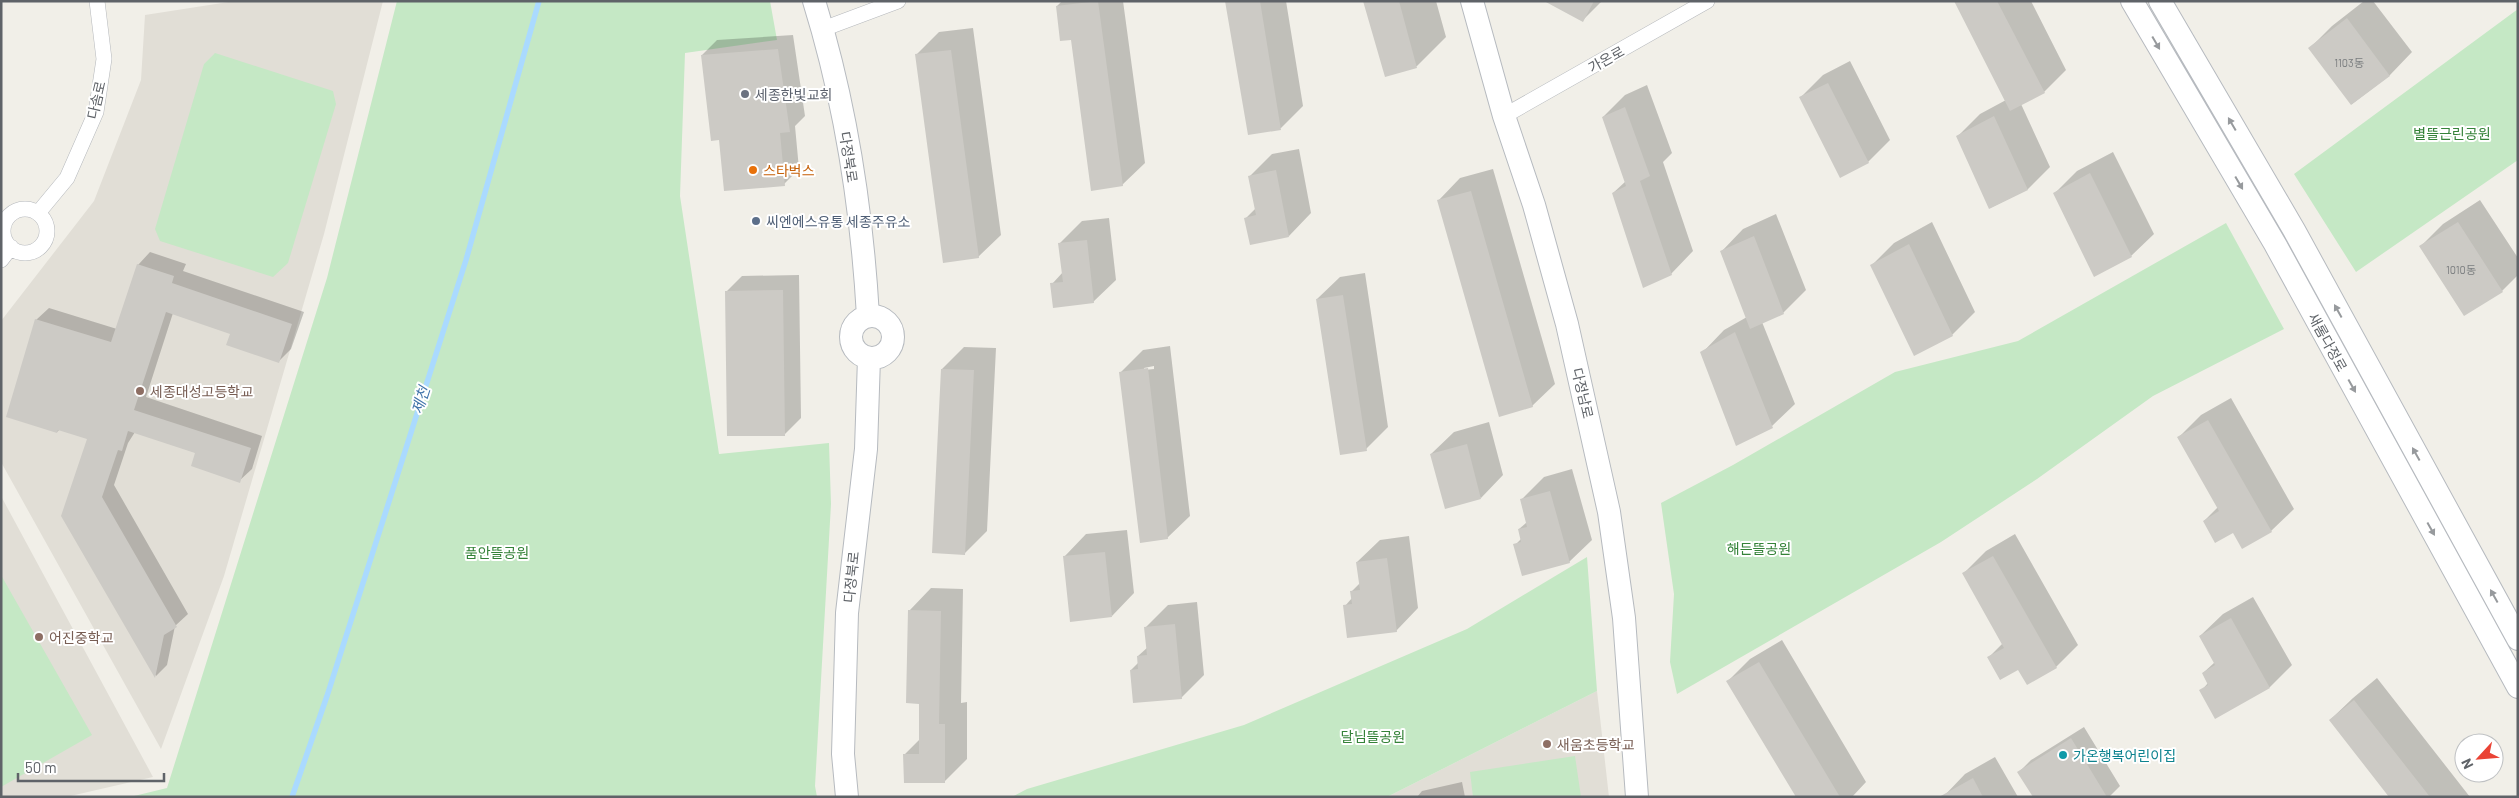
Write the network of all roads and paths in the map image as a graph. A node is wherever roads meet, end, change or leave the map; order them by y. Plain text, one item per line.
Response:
1 (97, 1) edge
2 (814, 1) edge
3 (898, 1) edge
4 (1472, 1) edge
5 (1707, 1) edge
6 (2132, 1) edge
7 (2160, 1) edge
8 (823, 29) junction
9 (1504, 116) junction
10 (38, 213) junction
11 (11, 247) junction
12 (1, 260) edge
13 (868, 316) junction
14 (869, 358) junction
15 (2518, 639) edge
16 (2518, 687) edge
17 (847, 797) edge
18 (1637, 797) edge

1 - 10 street, 다솜로
2 - 8 street, 다정북로
3 - 8 street
4 - 9 street, 다정남로
5 - 9 street, 가온로
6 -> 16 street, 새롬다정로
15 -> 7 street, 새롬다정로
8 - 13 street, 다정북로
9 - 18 street, 다정남로
10 - 11 street
10 - 11 street
11 - 12 street
13 - 14 street
13 - 14 street
14 - 17 street, 다정북로

